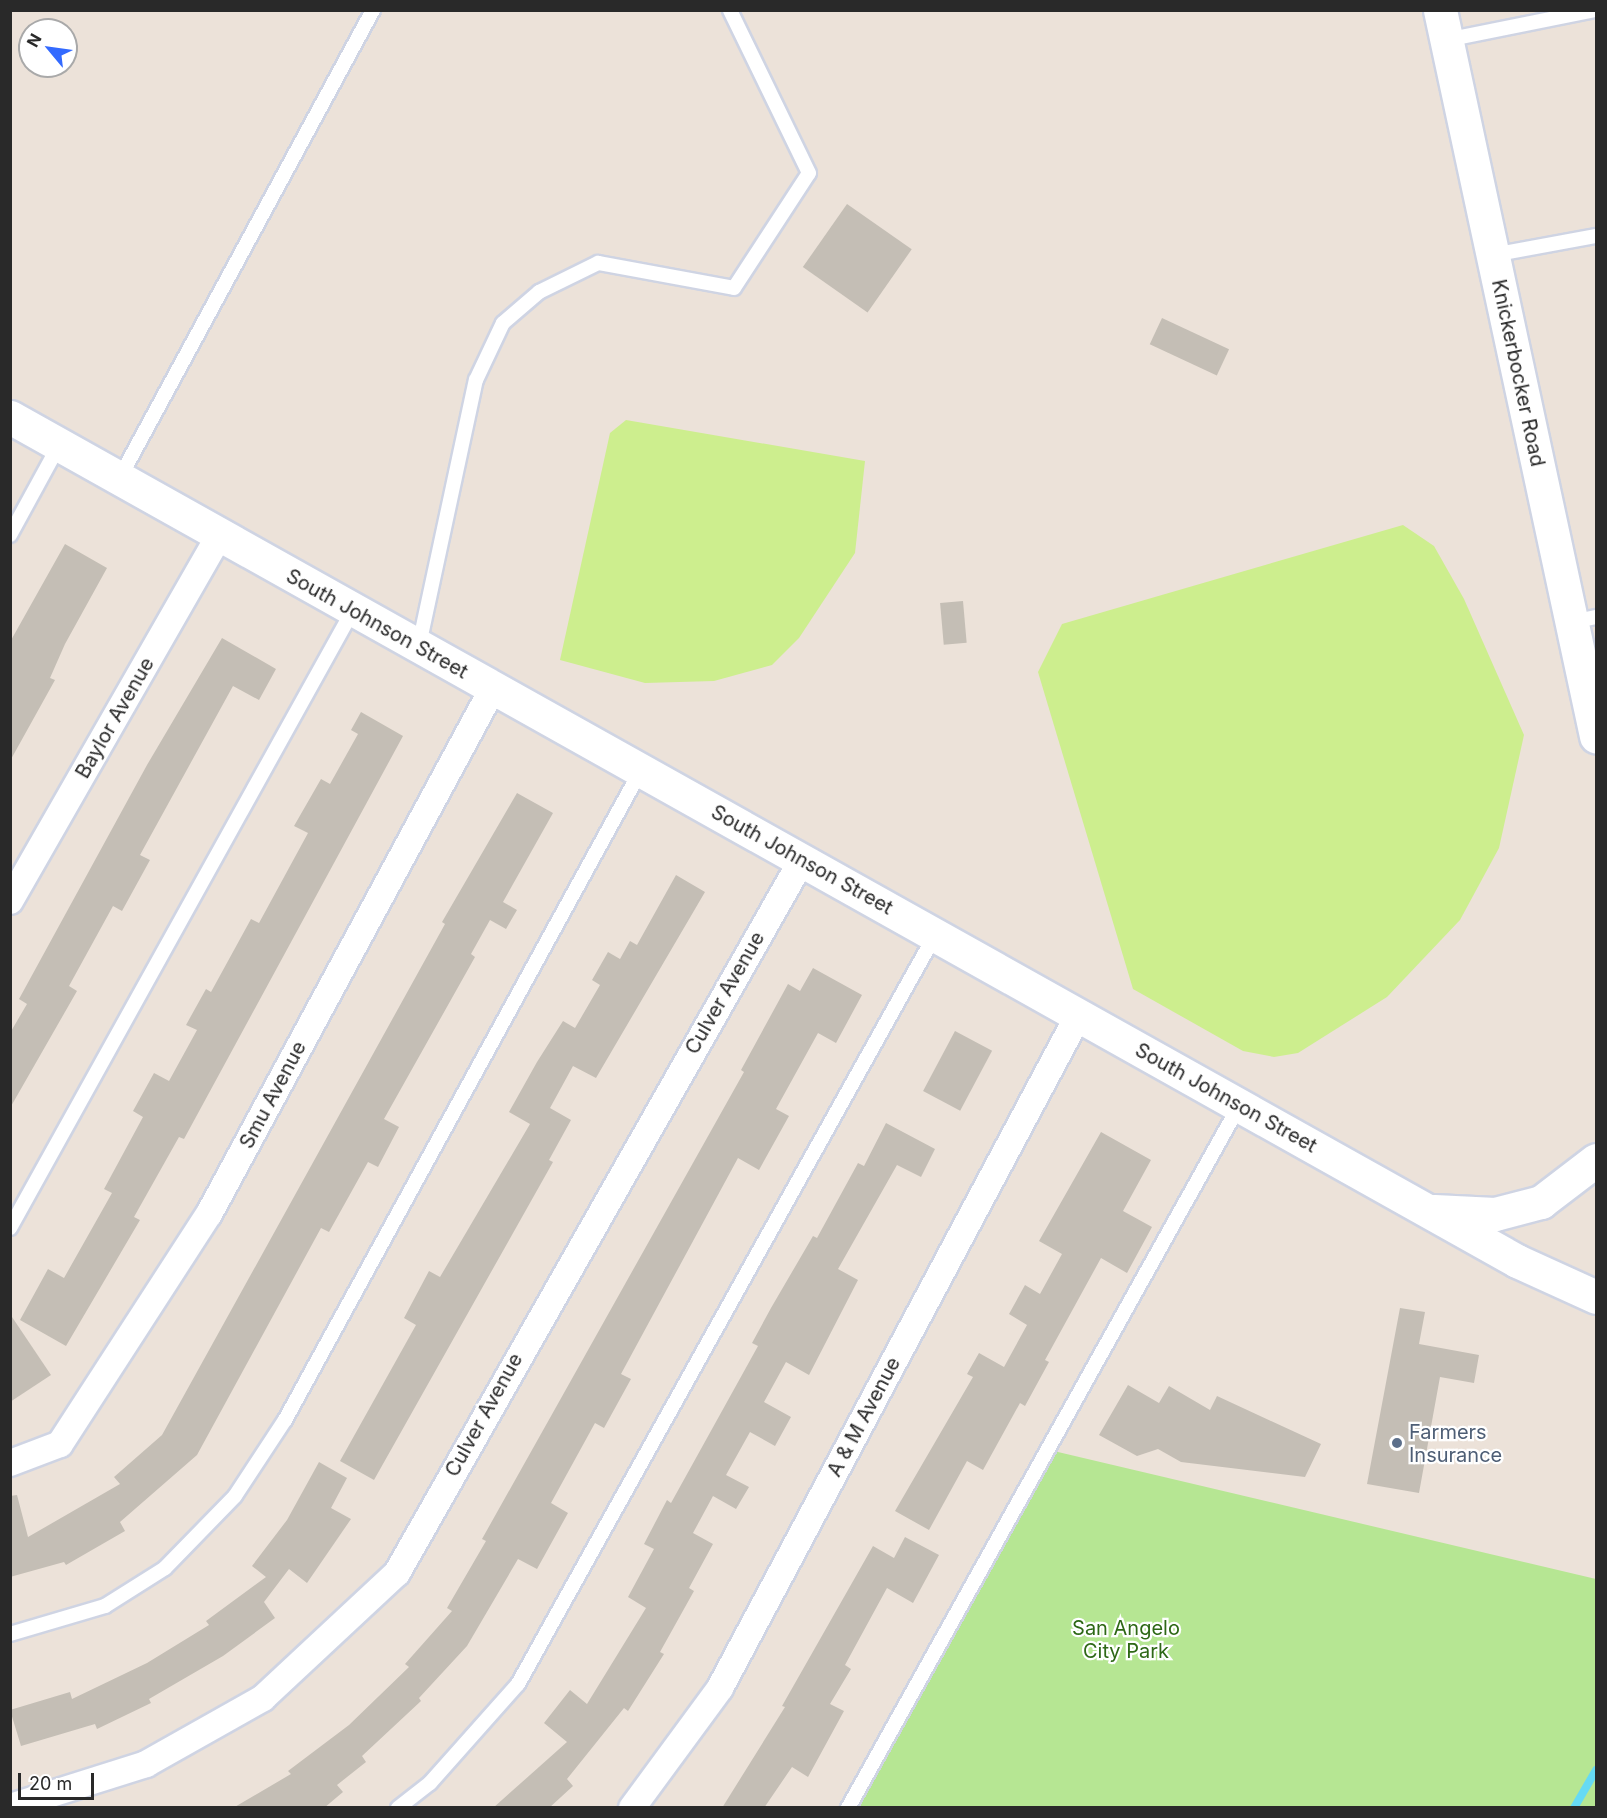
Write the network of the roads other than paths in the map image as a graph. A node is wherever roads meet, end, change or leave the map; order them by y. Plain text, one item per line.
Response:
1 (373, 10) edge
2 (730, 10) edge
3 (1595, 10) edge
4 (1443, 25) edge
5 (1596, 236) edge
6 (1492, 255) junction
7 (10, 417) edge
8 (59, 445) junction
9 (119, 479) junction
10 (10, 535) edge
11 (219, 536) junction
12 (353, 610) junction
13 (1584, 619) edge
14 (419, 647) junction
15 (493, 688) junction
16 (1596, 736) edge
17 (641, 770) junction
18 (802, 860) junction
19 (10, 901) edge
20 (935, 934) junction
21 (1078, 1016) junction
22 (1239, 1106) junction
23 (1596, 1160) edge
24 (1427, 1211) junction
25 (10, 1228) edge
26 (1596, 1297) edge
27 (10, 1462) edge
28 (10, 1634) edge
29 (10, 1808) edge
30 (398, 1808) edge
31 (632, 1808) edge
32 (848, 1808) edge

1 - 9 lane
2 - 14 lane
3 - 4 lane
4 - 6 main road, Knickerbocker Road
5 - 6 lane
6 - 13 main road, Knickerbocker Road
7 - 8 main road, South Johnson Street
8 - 9 main road, South Johnson Street
8 - 10 lane
9 - 11 main road, South Johnson Street
11 - 12 main road, South Johnson Street
11 - 19 street, Baylor Avenue
12 - 14 main road, South Johnson Street
12 - 25 lane
13 - 16 main road, Knickerbocker Road
14 - 15 main road, South Johnson Street
15 - 17 main road, South Johnson Street
15 - 27 street, Smu Avenue
17 - 18 main road, South Johnson Street
17 - 28 lane
18 - 20 main road, South Johnson Street
18 - 29 street, Culver Avenue
20 - 21 main road, South Johnson Street
20 - 30 lane
21 - 22 main road, South Johnson Street
21 - 31 street, A & M Avenue
22 - 24 main road, South Johnson Street
22 - 32 lane
23 - 24 main road
24 - 26 main road, South Johnson Street

